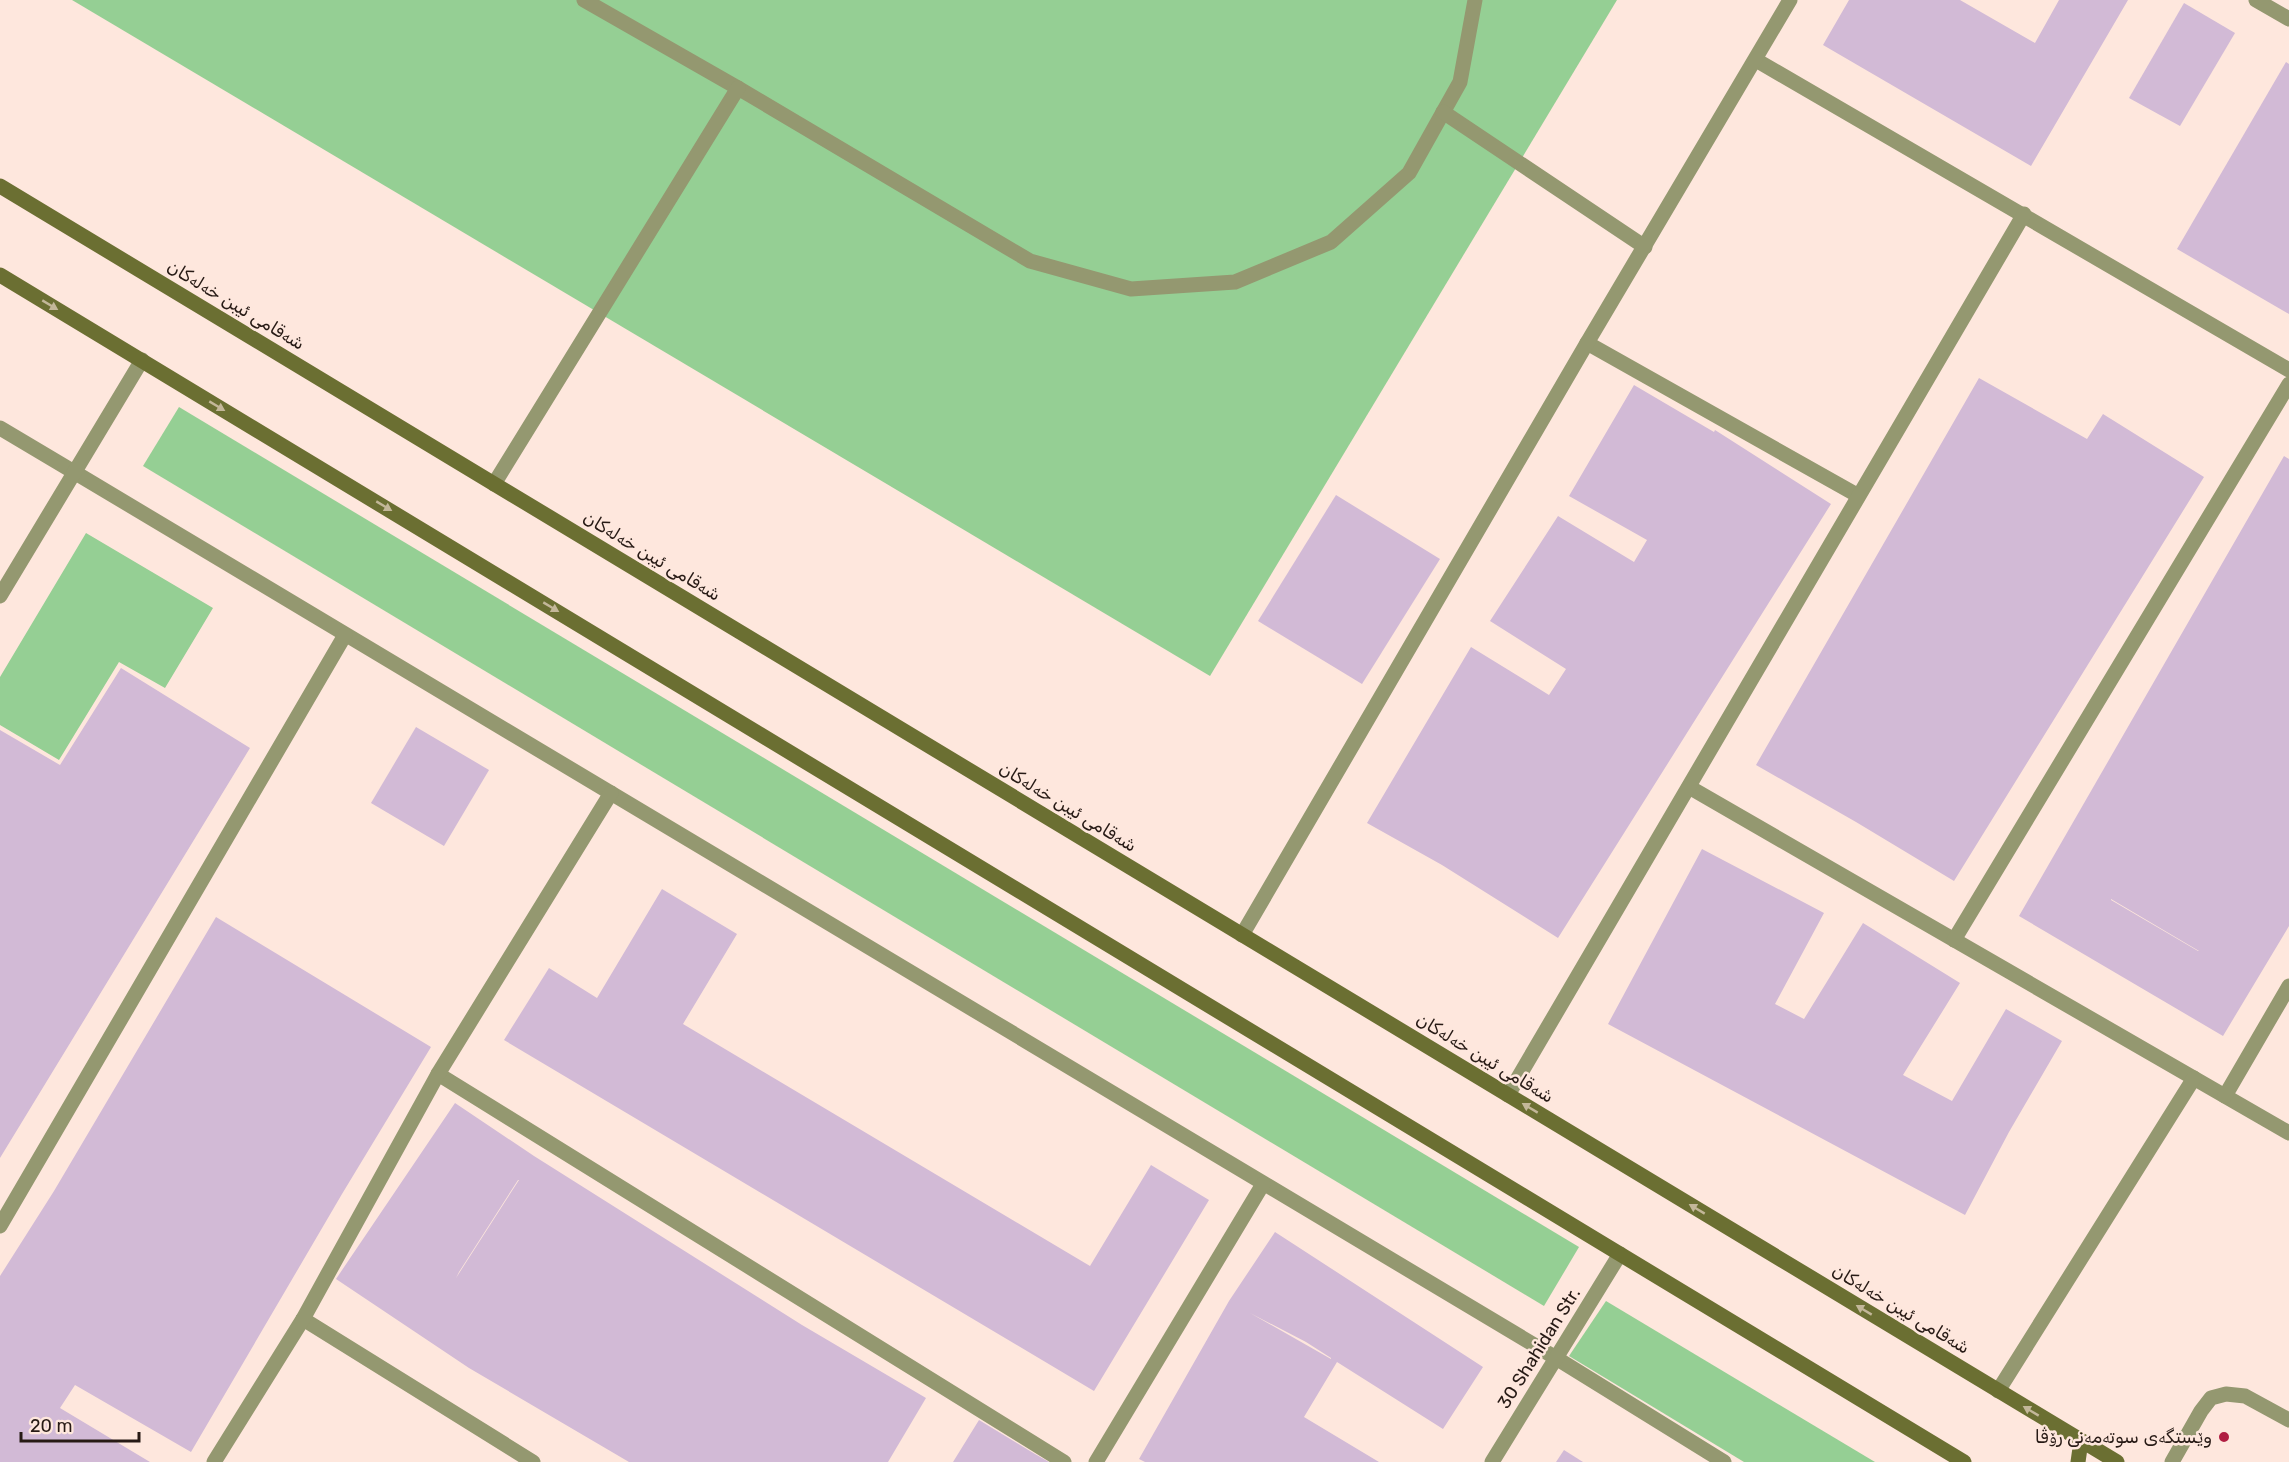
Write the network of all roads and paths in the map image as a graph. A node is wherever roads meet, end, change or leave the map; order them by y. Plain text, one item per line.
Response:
1 (584, 0) edge
2 (1474, 0) edge
3 (1790, 0) edge
4 (2256, 0) edge
5 (2289, 19) edge
6 (1756, 60) junction
7 (738, 88) junction
8 (1443, 112) junction
9 (0, 186) edge
10 (2024, 214) junction
11 (1645, 247) junction
12 (0, 274) edge
13 (1587, 343) junction
14 (142, 360) junction
15 (2289, 370) edge
16 (2289, 384) edge
17 (0, 428) edge
18 (74, 472) junction
19 (494, 484) junction
20 (1857, 495) junction
21 (0, 596) edge
22 (345, 634) junction
23 (1689, 787) junction
24 (611, 793) junction
25 (1242, 935) junction
26 (1954, 940) junction
27 (2289, 986) edge
28 (438, 1074) junction
29 (2194, 1078) junction
30 (1508, 1095) junction
31 (2225, 1096) junction
32 (2289, 1132) edge
33 (1263, 1184) junction
34 (0, 1226) edge
35 (1620, 1254) junction
36 (303, 1319) junction
37 (1556, 1358) junction
38 (1998, 1391) junction
39 (2289, 1420) edge
40 (2081, 1441) junction
41 (214, 1462) edge
42 (533, 1462) edge
43 (1064, 1462) edge
44 (1096, 1462) edge
45 (1492, 1462) edge
46 (1724, 1462) edge
47 (1964, 1462) edge
48 (2078, 1462) edge
49 (2117, 1462) edge
50 (2172, 1462) edge

1 - 7 street
2 - 8 street
3 - 6 street
4 - 5 street
6 - 10 street
6 - 11 street
7 - 8 street
7 - 19 street
8 - 11 street
9 - 19 main road, شەقامی ئیبن خەلەکان
10 - 15 street
10 - 20 street
11 - 13 street
12 -> 14 main road
13 - 20 street
13 - 25 street
14 - 18 street
14 -> 35 main road
16 - 26 street
17 - 18 street
18 - 21 street
18 - 22 street
19 - 25 main road, شەقامی ئیبن خەلەکان
20 - 23 street
22 - 24 street
22 - 34 street
23 - 26 street
23 - 30 street
24 - 28 street
24 - 33 street
25 - 30 main road, شەقامی ئیبن خەلەکان
26 - 29 street
27 - 31 street
28 - 36 street
28 - 43 street
29 - 31 street
29 - 38 street
38 -> 30 main road, شەقامی ئیبن خەلەکان
31 - 32 street
33 - 37 street
33 - 44 street
35 - 37 street, 30 Shahidan Str.
35 - 47 main road
36 - 41 street
36 - 42 street
37 - 45 street, 30 Shahidan Str.
37 - 46 street
40 -> 38 main road, شەقامی ئیبن خەلەکان
39 - 50 street
40 - 48 main road
40 - 49 main road, شەقامی ئیبن خەلەکان

